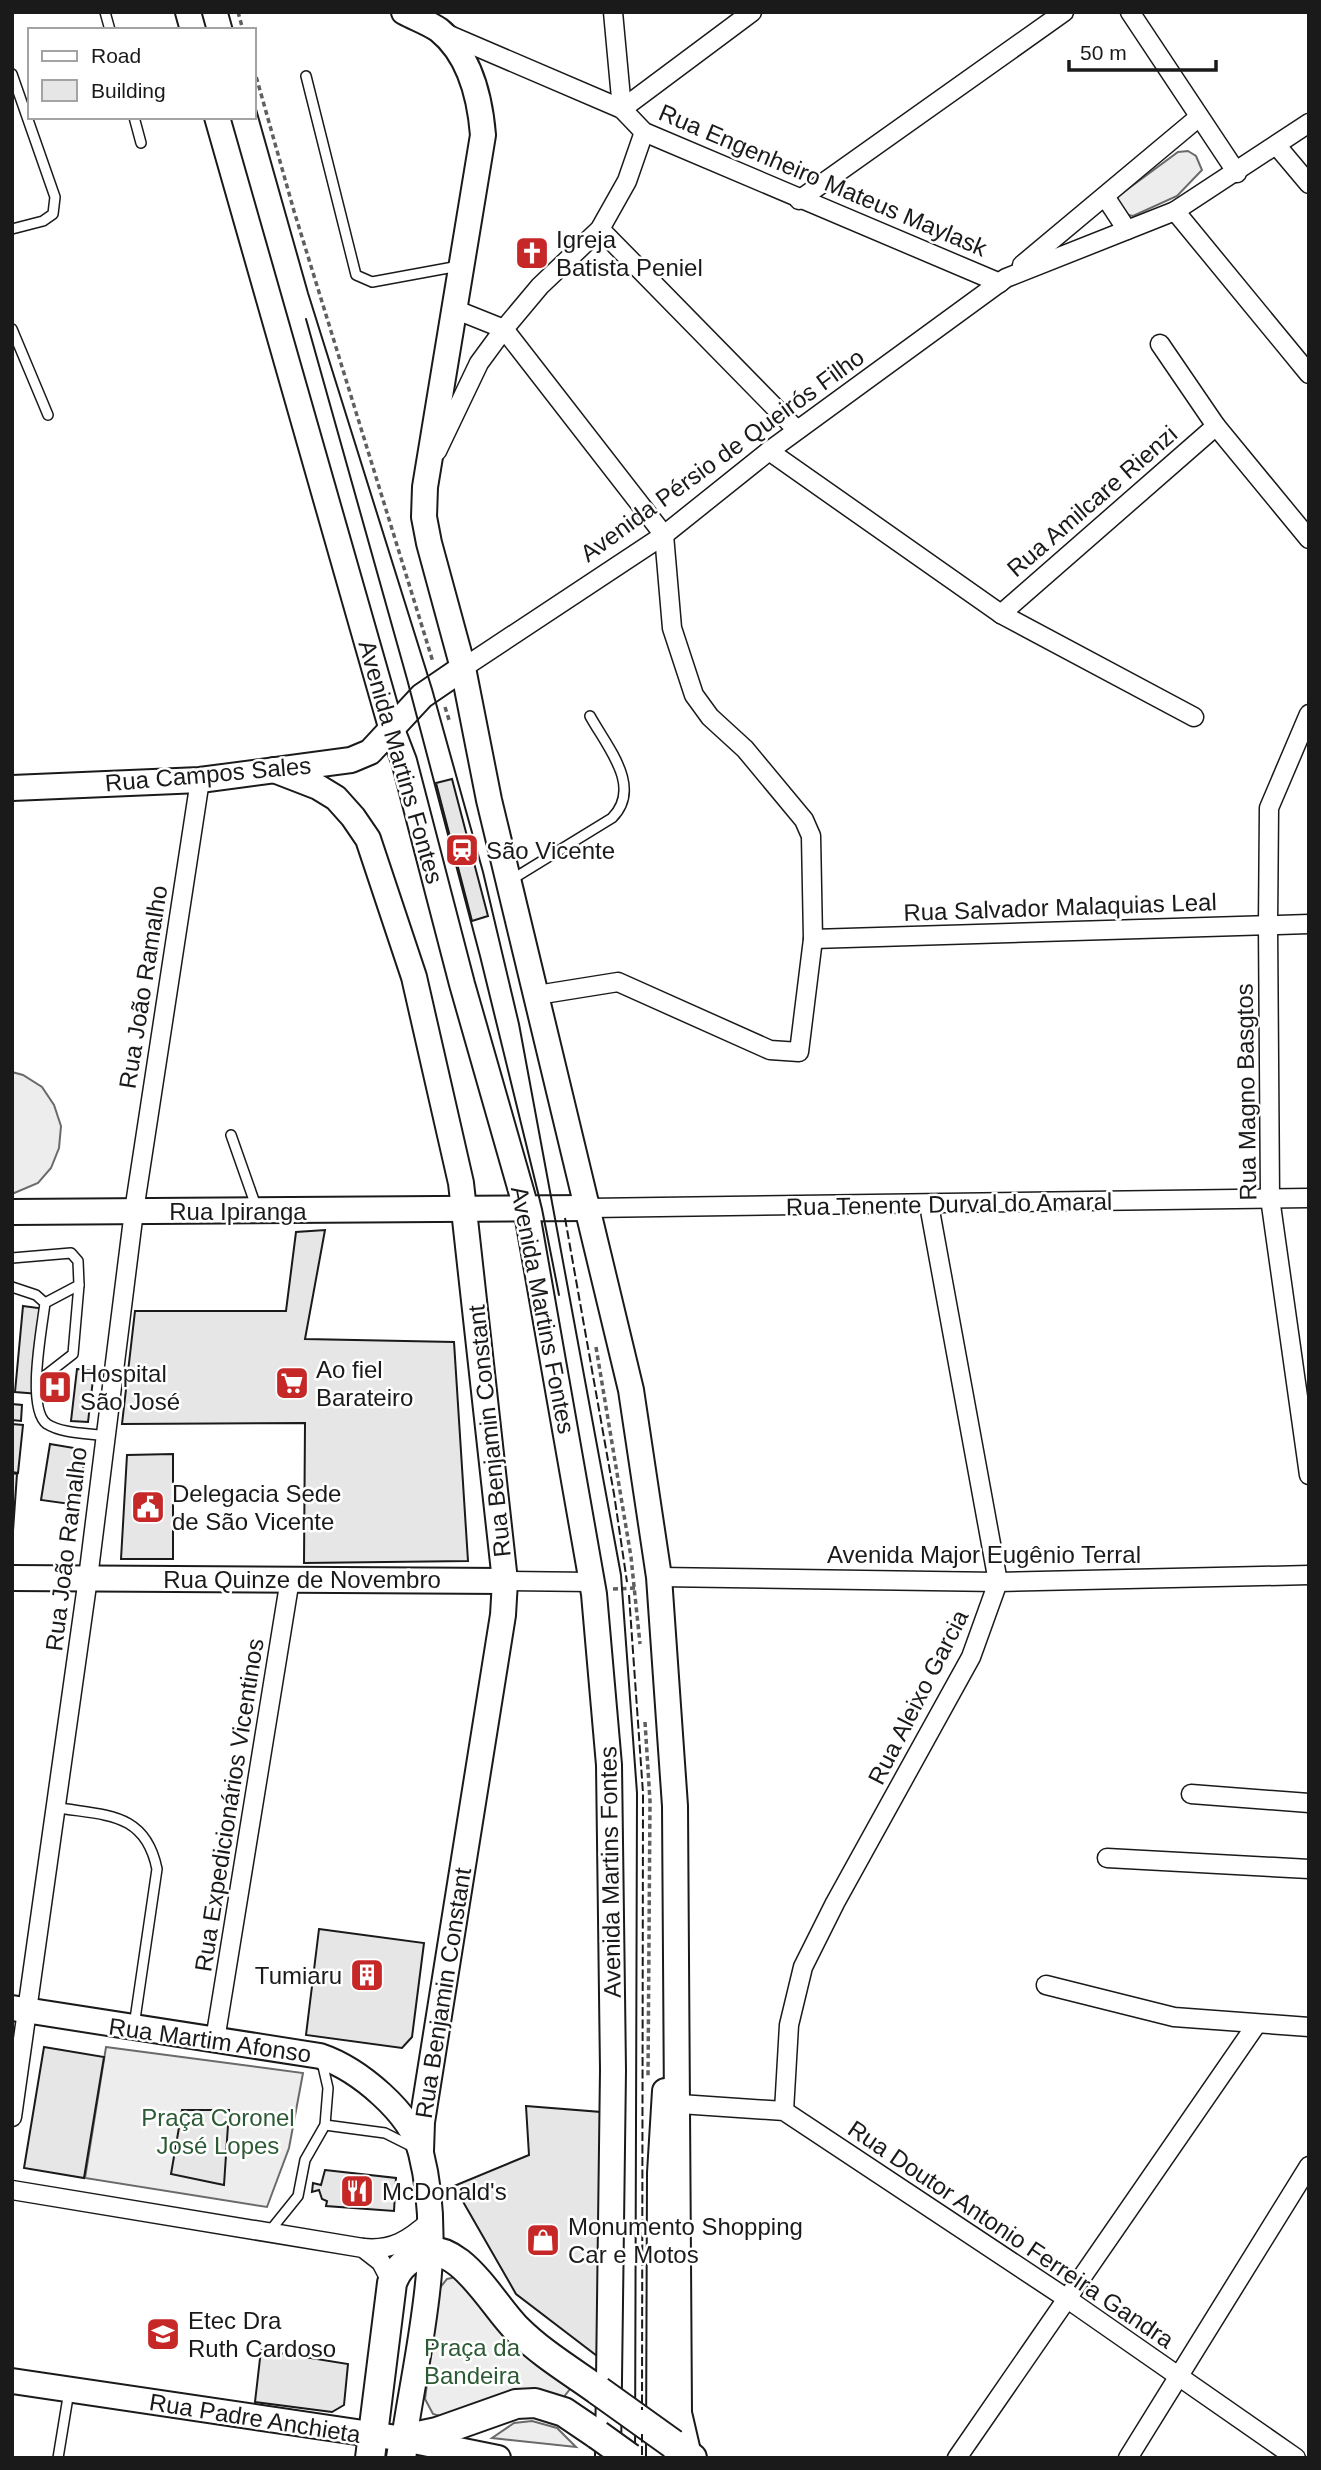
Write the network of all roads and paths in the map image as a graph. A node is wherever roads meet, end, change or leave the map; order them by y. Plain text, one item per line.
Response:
1 (404, 12) edge
2 (613, 12) edge
3 (752, 12) edge
4 (1064, 12) edge
5 (1130, 12) edge
6 (439, 31) junction
7 (12, 74) edge
8 (306, 76) dead end
9 (622, 109) junction
10 (1199, 117) junction
11 (135, 119) edge
12 (219, 119) edge
13 (1309, 123) edge
14 (645, 132) junction
15 (141, 143) dead end
16 (1277, 146) junction
17 (1237, 173) junction
18 (1309, 184) edge
19 (1106, 198) junction
20 (799, 200) junction
21 (1175, 211) junction
22 (12, 229) edge
23 (600, 229) junction
24 (1126, 230) junction
25 (461, 266) junction
26 (1003, 280) junction
27 (454, 309) junction
28 (12, 329) edge
29 (504, 329) junction
30 (1160, 344) dead end
31 (1309, 374) edge
32 (48, 415) dead end
33 (1216, 426) junction
34 (797, 430) junction
35 (768, 451) junction
36 (427, 474) junction
37 (664, 535) junction
38 (1309, 539) edge
39 (1001, 614) junction
40 (463, 668) junction
41 (1309, 714) edge
42 (590, 716) dead end
43 (1194, 717) dead end
44 (391, 727) junction
45 (274, 770) junction
46 (200, 780) junction
47 (12, 788) edge
48 (510, 880) junction
49 (1309, 924) edge
50 (1268, 925) junction
51 (813, 939) junction
52 (537, 995) junction
53 (231, 1135) dead end
54 (1270, 1198) junction
55 (1309, 1198) edge
56 (929, 1205) junction
57 (465, 1208) junction
58 (526, 1208) junction
59 (590, 1208) junction
60 (134, 1211) junction
61 (257, 1211) junction
62 (12, 1212) edge
63 (12, 1258) edge
64 (79, 1285) junction
65 (12, 1287) edge
66 (45, 1303) junction
67 (37, 1381) junction
68 (105, 1436) junction
69 (1309, 1475) edge
70 (1309, 1575) edge
71 (659, 1577) junction
72 (12, 1578) edge
73 (88, 1578) junction
74 (290, 1579) junction
75 (505, 1581) junction
76 (998, 1581) junction
77 (592, 1582) junction
78 (1191, 1794) dead end
79 (1309, 1803) edge
80 (54, 1807) junction
81 (1107, 1858) dead end
82 (1309, 1869) edge
83 (1046, 1985) dead end
84 (20, 2010) edge
85 (677, 2013) junction
86 (1256, 2025) junction
87 (1309, 2027) edge
88 (133, 2029) junction
89 (215, 2040) junction
90 (320, 2056) junction
91 (680, 2104) junction
92 (784, 2111) junction
93 (12, 2117) edge
94 (325, 2125) junction
95 (421, 2151) junction
96 (1309, 2166) edge
97 (12, 2190) edge
98 (430, 2221) junction
99 (269, 2232) junction
100 (363, 2248) junction
101 (433, 2250) junction
102 (392, 2283) junction
103 (1069, 2300) junction
104 (1180, 2377) junction
105 (12, 2381) edge
106 (69, 2389) junction
107 (603, 2446) edge
108 (372, 2447) edge
109 (402, 2449) edge
110 (678, 2454) edge
111 (58, 2458) edge
112 (498, 2458) edge
113 (630, 2458) edge
114 (957, 2458) edge
115 (1128, 2458) edge
116 (1296, 2458) edge

1 - 6 main road
2 - 9 street
3 - 9 street
4 - 20 street
5 - 10 street
6 - 9 street, Rua Engenheiro Mateus Maylask
6 - 25 main road
7 - 22 lane
8 - 25 lane
9 - 14 street, Rua Engenheiro Mateus Maylask
10 - 17 street
10 - 19 street, Avenida Pérsio de Queirós Filho
11 - 15 lane
12 - 44 main road, Avenida Martins Fontes
13 - 16 street, Avenida Pérsio de Queirós Filho
14 - 20 street, Rua Engenheiro Mateus Maylask
14 - 23 street
16 - 17 street, Avenida Pérsio de Queirós Filho
16 - 18 street
17 - 21 street, Avenida Pérsio de Queirós Filho
19 - 24 street
19 - 26 street, Avenida Pérsio de Queirós Filho
20 - 26 street, Rua Engenheiro Mateus Maylask
21 - 24 street, Avenida Pérsio de Queirós Filho
21 - 31 street
23 - 29 street
23 - 34 street
24 - 26 street, Avenida Pérsio de Queirós Filho
25 - 27 main road
26 - 34 street, Avenida Pérsio de Queirós Filho
27 - 29 street
27 - 36 main road
28 - 32 lane
29 - 36 street
29 - 37 street
30 - 33 street
33 - 38 street
33 - 39 street, Rua Amilcare Rienzi
34 - 35 street, Avenida Pérsio de Queirós Filho
35 - 37 street, Avenida Pérsio de Queirós Filho
35 - 39 street
36 - 40 main road
37 - 40 street, Avenida Pérsio de Queirós Filho
37 - 51 street
39 - 43 street
40 - 44 main road, Rua Campos Sales
40 - 48 main road
41 - 50 street, Rua Magno Basgtos
42 - 48 lane
44 - 45 main road, Rua Campos Sales
44 - 58 main road, Avenida Martins Fontes
45 - 46 main road, Rua Campos Sales
45 - 57 main road, Rua Benjamin Constant
46 - 47 main road, Rua Campos Sales
46 - 60 street, Rua João Ramalho
48 - 52 main road
49 - 50 street, Rua Salvador Malaquias Leal
50 - 51 street, Rua Salvador Malaquias Leal
50 - 54 street, Rua Magno Basgtos
51 - 52 street
52 - 59 main road
53 - 61 lane
54 - 55 street, Rua Tenente Durval do Amaral
54 - 56 street, Rua Tenente Durval do Amaral
54 - 69 street, Rua Magno Basgtos
56 - 59 street, Rua Tenente Durval do Amaral
56 - 76 street, Rua Aleixo Garcia
57 - 58 main road
57 - 61 main road, Rua Ipiranga
57 - 75 main road, Rua Benjamin Constant
58 - 59 main road
58 - 77 main road, Avenida Martins Fontes
59 - 71 main road
60 - 61 main road, Rua Ipiranga
60 - 62 main road, Rua Ipiranga
60 - 68 street, Rua João Ramalho
63 - 64 lane
64 - 66 lane
64 - 67 lane
65 - 66 lane
66 - 67 lane
67 - 68 lane
68 - 73 street, Rua João Ramalho
70 - 76 street, Avenida Major Eugênio Terral
71 - 76 street, Avenida Major Eugênio Terral
71 - 85 main road
72 - 73 main road, Rua Quinze de Novembro
73 - 74 main road, Rua Quinze de Novembro
73 - 80 street, Rua João Ramalho
74 - 75 main road, Rua Quinze de Novembro
74 - 89 street, Rua Expedicionários Vicentinos
75 - 77 street, Rua Quinze de Novembro
75 - 95 main road, Rua Benjamin Constant
76 - 92 street, Rua Aleixo Garcia
77 - 107 main road, Avenida Martins Fontes
78 - 79 street
80 - 84 street, Rua João Ramalho
80 - 88 lane
81 - 82 street
83 - 86 street
84 - 88 main road, Rua Martim Afonso
84 - 93 street, Rua João Ramalho
85 - 91 main road
85 - 110 main road
86 - 87 street
86 - 103 street
88 - 89 main road, Rua Martim Afonso
89 - 90 main road, Rua Martim Afonso
90 - 94 lane
90 - 95 main road, Rua Martim Afonso
91 - 92 street, Rua Doutor Antonio Ferreira Gandra
91 - 110 main road
92 - 103 street, Rua Doutor Antonio Ferreira Gandra
94 - 95 lane
94 - 99 lane
95 - 98 main road, Rua Martim Afonso
96 - 104 street
97 - 99 street
98 - 100 street
98 - 101 main road, Rua Martim Afonso
99 - 100 street
100 - 102 street
101 - 102 main road
101 - 109 main road, Rua Martim Afonso
101 - 110 main road, bridge
102 - 108 main road
103 - 104 street, Rua Doutor Antonio Ferreira Gandra
103 - 114 street
104 - 115 street
104 - 116 street, Rua Doutor Antonio Ferreira Gandra
105 - 106 main road, Rua Padre Anchieta
106 - 108 main road, Rua Padre Anchieta
106 - 111 lane
107 - 109 main road
107 - 113 main road, bridge
108 - 109 main road, Rua Padre Anchieta
109 - 112 main road, Rua Padre Anchieta

